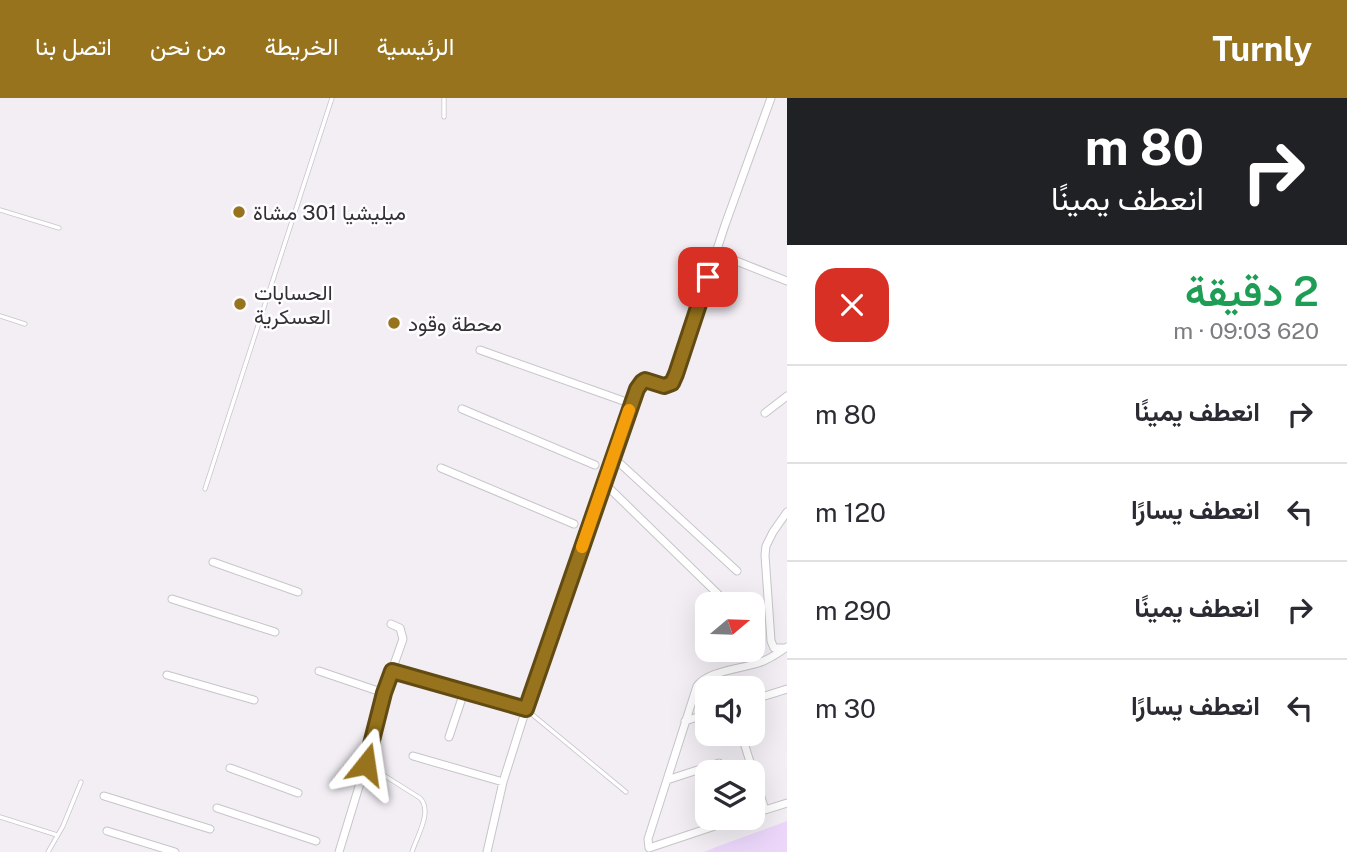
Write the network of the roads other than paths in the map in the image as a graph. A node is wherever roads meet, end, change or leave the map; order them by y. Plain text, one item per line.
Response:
1 (332, 98) edge
2 (444, 98) edge
3 (771, 98) edge
4 (444, 117) dead end
5 (0, 210) edge
6 (59, 228) dead end
7 (716, 253) junction
8 (787, 281) edge
9 (0, 316) edge
10 (25, 324) dead end
11 (480, 350) dead end
12 (787, 396) edge
13 (632, 404) junction
14 (462, 409) dead end
15 (765, 413) dead end
16 (613, 457) junction
17 (595, 465) dead end
18 (441, 468) dead end
19 (604, 483) junction
20 (205, 489) dead end
21 (787, 512) edge
22 (574, 524) dead end
23 (213, 562) dead end
24 (737, 571) dead end
25 (298, 592) dead end
26 (716, 592) edge
27 (172, 599) dead end
28 (391, 624) dead end
29 (275, 632) dead end
30 (786, 648) edge
31 (319, 671) dead end
32 (392, 671) junction
33 (167, 675) dead end
34 (787, 689) edge
35 (464, 692) junction
36 (384, 693) junction
37 (765, 696) edge
38 (254, 700) dead end
39 (526, 709) junction
40 (695, 718) edge
41 (685, 721) junction
42 (449, 737) dead end
43 (413, 756) dead end
44 (366, 764) junction
45 (230, 768) dead end
46 (695, 771) edge
47 (667, 780) junction
48 (81, 782) dead end
49 (503, 782) junction
50 (626, 792) dead end
51 (298, 793) dead end
52 (104, 796) dead end
53 (787, 803) edge
54 (217, 808) dead end
55 (765, 810) edge
56 (0, 817) edge
57 (210, 829) dead end
58 (703, 830) edge
59 (107, 831) dead end
60 (57, 835) junction
61 (316, 841) dead end
62 (48, 852) edge
63 (175, 852) edge
64 (339, 852) edge
65 (412, 852) edge
66 (487, 852) edge

1 - 20 lane
2 - 4 lane
3 - 7 street
5 - 6 lane
7 - 8 street
7 - 13 street
9 - 10 lane
11 - 13 street
12 - 15 street
13 - 16 street
14 - 17 street
16 - 19 street
16 - 24 street
18 - 22 street
19 - 26 street
19 - 39 street
21 - 30 street
23 - 25 street
27 - 29 street
28 - 32 street
30 - 41 street
31 - 36 street
32 - 35 street
32 - 36 street
33 - 38 street
34 - 37 street
35 - 39 street
35 - 42 street
36 - 44 street
39 - 49 street
39 - 50 lane
40 - 41 street
41 - 47 street
43 - 49 street
44 - 64 street
44 - 65 lane
45 - 51 street
46 - 47 street
47 - 58 street
48 - 60 lane
49 - 66 street
52 - 57 street
53 - 55 street
54 - 61 street
56 - 60 lane
59 - 63 street
60 - 62 lane

